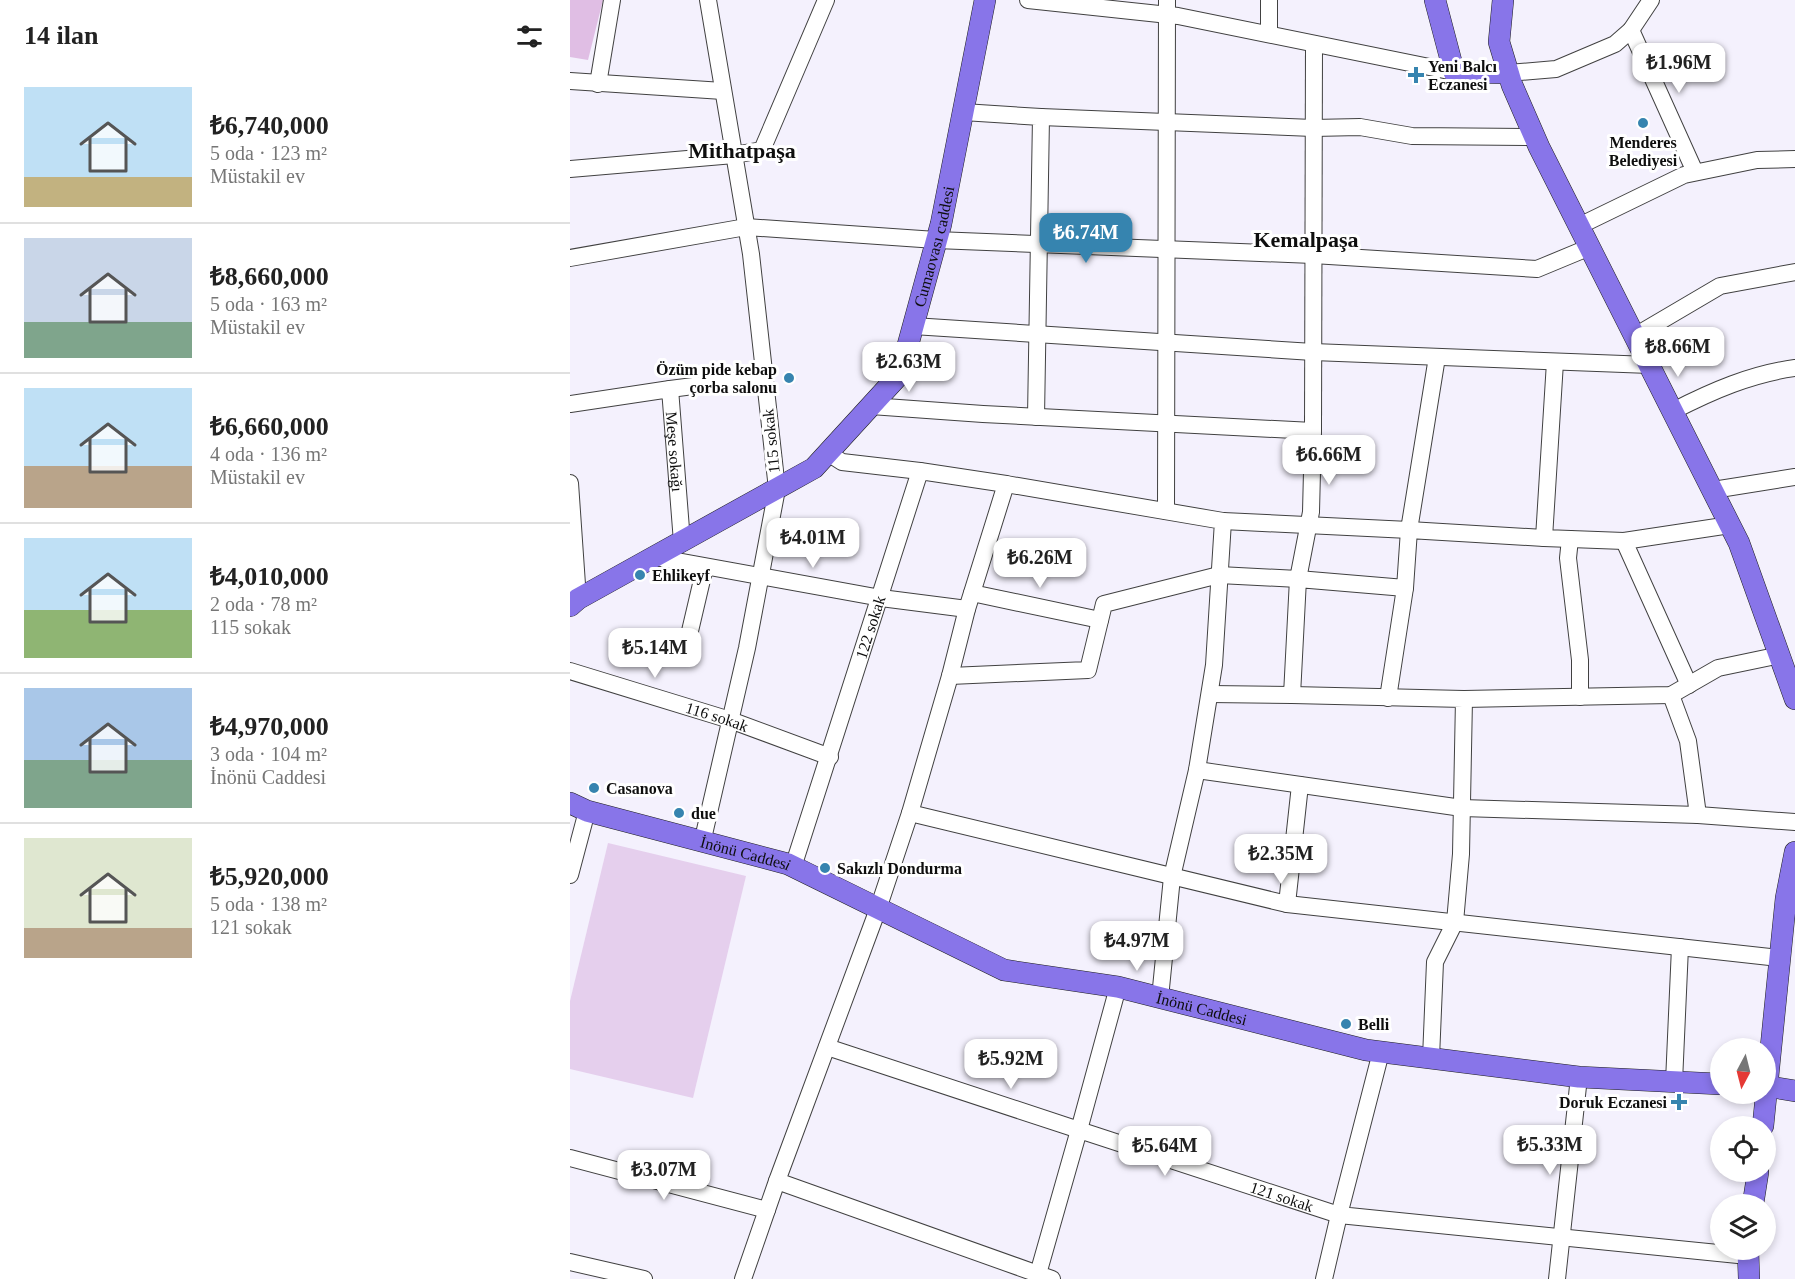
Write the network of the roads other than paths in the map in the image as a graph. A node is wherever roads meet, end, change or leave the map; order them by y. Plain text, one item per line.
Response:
1 (612, 0) edge
2 (708, 0) edge
3 (826, 0) edge
4 (985, 0) edge
5 (1028, 0) edge
6 (1269, 0) edge
7 (1435, 0) edge
8 (1503, 0) edge
9 (1651, 0) edge
10 (1166, 7) edge
11 (1631, 30) junction
12 (1269, 34) junction
13 (1314, 44) junction
14 (1454, 72) junction
15 (1508, 73) junction
16 (570, 81) edge
17 (598, 84) junction
18 (723, 91) junction
19 (963, 112) junction
20 (1041, 117) junction
21 (1166, 122) junction
22 (1313, 128) junction
23 (1535, 137) junction
24 (734, 155) junction
25 (1795, 159) edge
26 (570, 169) edge
27 (1695, 172) junction
28 (1579, 226) junction
29 (746, 227) junction
30 (936, 240) junction
31 (1038, 245) junction
32 (1590, 247) junction
33 (1166, 251) junction
34 (1312, 255) junction
35 (570, 258) edge
36 (1795, 272) edge
37 (913, 326) junction
38 (1037, 335) junction
39 (1635, 336) junction
40 (1166, 343) junction
41 (1313, 352) junction
42 (1437, 357) junction
43 (1555, 362) junction
44 (1650, 365) junction
45 (1795, 368) edge
46 (764, 377) junction
47 (670, 389) junction
48 (570, 404) edge
49 (871, 406) junction
50 (1673, 411) junction
51 (1036, 417) junction
52 (1166, 424) junction
53 (1313, 431) junction
54 (828, 453) junction
55 (920, 471) junction
56 (1795, 477) edge
57 (570, 483) edge
58 (1006, 483) junction
59 (777, 489) junction
60 (1713, 490) junction
61 (1166, 511) junction
62 (572, 514) edge
63 (1222, 521) junction
64 (1308, 525) junction
65 (1730, 525) junction
66 (1409, 530) junction
67 (1544, 538) junction
68 (1570, 539) junction
69 (1624, 541) junction
70 (682, 542) junction
71 (655, 557) junction
72 (705, 567) junction
73 (1219, 575) junction
74 (760, 577) junction
75 (1298, 579) junction
76 (1405, 588) junction
77 (881, 598) junction
78 (970, 601) junction
79 (574, 602) edge
80 (1100, 620) junction
81 (690, 631) dead end
82 (1780, 656) junction
83 (570, 670) edge
84 (950, 676) junction
85 (1689, 685) junction
86 (1209, 694) junction
87 (1292, 695) junction
88 (1671, 695) junction
89 (1580, 697) junction
90 (1388, 698) junction
91 (1464, 699) junction
92 (1795, 699) edge
93 (730, 720) junction
94 (830, 757) junction
95 (1197, 770) junction
96 (1300, 785) junction
97 (578, 807) edge
98 (1462, 808) junction
99 (910, 813) junction
100 (1698, 815) junction
101 (1795, 822) edge
102 (702, 843) junction
103 (1795, 852) edge
104 (794, 867) junction
105 (570, 875) edge
106 (1172, 877) junction
107 (1287, 904) junction
108 (878, 909) junction
109 (1455, 922) junction
110 (1680, 947) junction
111 (1779, 958) junction
112 (1118, 987) junction
113 (1161, 998) junction
114 (1771, 1038) edge
115 (827, 1047) junction
116 (1381, 1052) junction
117 (1431, 1059) junction
118 (1579, 1077) junction
119 (1674, 1082) junction
120 (1710, 1084) edge
121 (1776, 1088) edge
122 (1795, 1091) edge
123 (1079, 1130) junction
124 (570, 1158) edge
125 (777, 1181) junction
126 (767, 1210) junction
127 (1339, 1215) junction
128 (1561, 1236) junction
129 (1710, 1250) edge
130 (1748, 1260) edge
131 (570, 1262) edge
132 (1042, 1277) edge
133 (644, 1279) edge
134 (742, 1279) edge
135 (1324, 1279) edge
136 (1557, 1279) edge
137 (1749, 1279) edge

1 - 17 street
2 - 18 street, 115 sokak
3 - 24 street
4 - 19 main road, Cumaovası caddesi
5 - 10 street
6 - 12 street
7 - 14 main road
8 - 15 main road
9 - 11 street
10 - 12 street
10 - 21 street
11 - 15 street
11 - 27 street
12 - 13 street
13 - 14 street
13 - 22 street
14 - 15 main road
15 - 23 main road
16 - 17 street
17 - 18 street
18 - 24 street, 115 sokak
19 - 20 street
19 - 30 main road, Cumaovası caddesi
20 - 21 street
20 - 31 street
21 - 22 street
21 - 33 street
22 - 23 street
22 - 34 street
23 - 28 main road
24 - 26 street
24 - 29 street, 115 sokak
25 - 27 street
27 - 28 street
28 - 32 main road
29 - 30 street
29 - 35 street
29 - 46 street, 115 sokak
30 - 31 street
30 - 37 main road, Cumaovası caddesi
31 - 33 street
31 - 38 street
32 - 34 street
32 - 39 main road
33 - 34 street
33 - 40 street
34 - 41 street
36 - 39 street
37 - 38 street
37 - 49 main road, Cumaovası caddesi
38 - 40 street
38 - 51 street
39 - 44 main road
40 - 41 street
40 - 52 street
41 - 42 street
41 - 53 street
42 - 43 street
42 - 66 street
43 - 44 street
43 - 67 street
44 - 50 main road
45 - 50 street
46 - 47 street
46 - 59 street, 115 sokak
47 - 48 street, Meşe sokağı
47 - 70 street, Meşe sokağı
49 - 51 street
49 - 54 main road, Cumaovası caddesi
50 - 60 main road
51 - 52 street
52 - 53 street
52 - 61 street
53 - 64 street
54 - 55 street
54 - 59 main road, Cumaovası caddesi
55 - 58 street
55 - 77 street, 122 sokak
56 - 60 street
57 - 62 street
58 - 61 street
58 - 78 street
59 - 70 main road, Cumaovası caddesi
59 - 74 street, 115 sokak
60 - 65 main road
61 - 63 street
62 - 79 street
63 - 64 street
63 - 73 street
64 - 66 street
64 - 75 street
65 - 69 street
65 - 82 main road
66 - 67 street
66 - 76 street
67 - 68 street
68 - 69 street
68 - 89 street
69 - 85 street
70 - 71 main road, Cumaovası caddesi
71 - 72 street
71 - 79 main road, Cumaovası caddesi
72 - 74 street
72 - 81 street
73 - 75 street
73 - 80 street
73 - 86 street
74 - 77 street
74 - 93 street, 115 sokak
75 - 76 street
75 - 87 street
76 - 90 street
77 - 78 street
77 - 94 street, 122 sokak
78 - 80 street
78 - 84 street
80 - 84 street
82 - 85 street
82 - 92 main road
83 - 93 street, 116 sokak
84 - 99 street
85 - 88 street
86 - 87 street
86 - 95 street
87 - 90 street
88 - 89 street
88 - 100 street
89 - 91 street
90 - 91 street
91 - 98 street
93 - 94 street, 116 sokak
93 - 102 street, 115 sokak
94 - 104 street, 122 sokak
95 - 96 street
95 - 106 street
96 - 98 street
96 - 107 street
97 - 102 main road, İnönü Caddesi
97 - 105 street
98 - 100 street
98 - 109 street
99 - 106 street
99 - 108 street
100 - 101 street
102 - 104 main road, İnönü Caddesi
103 - 111 main road
104 - 108 main road, İnönü Caddesi
106 - 107 street
106 - 113 street
107 - 109 street
108 - 112 main road, İnönü Caddesi
108 - 115 street
109 - 110 street
109 - 117 street
110 - 111 street
110 - 119 street
111 - 114 main road
112 - 113 main road, İnönü Caddesi
112 - 123 street
113 - 116 main road, İnönü Caddesi
115 - 123 street, 121 sokak
115 - 125 street
116 - 117 main road, İnönü Caddesi
116 - 127 street
117 - 118 main road, İnönü Caddesi
118 - 119 main road, İnönü Caddesi
118 - 128 street
119 - 120 main road, İnönü Caddesi
121 - 122 main road
123 - 127 street, 121 sokak
123 - 132 street
124 - 126 street
125 - 126 street
125 - 132 street
126 - 134 street
127 - 128 street, 121 sokak
127 - 135 street
128 - 129 street, 121 sokak
128 - 136 street
130 - 137 main road
131 - 133 street

